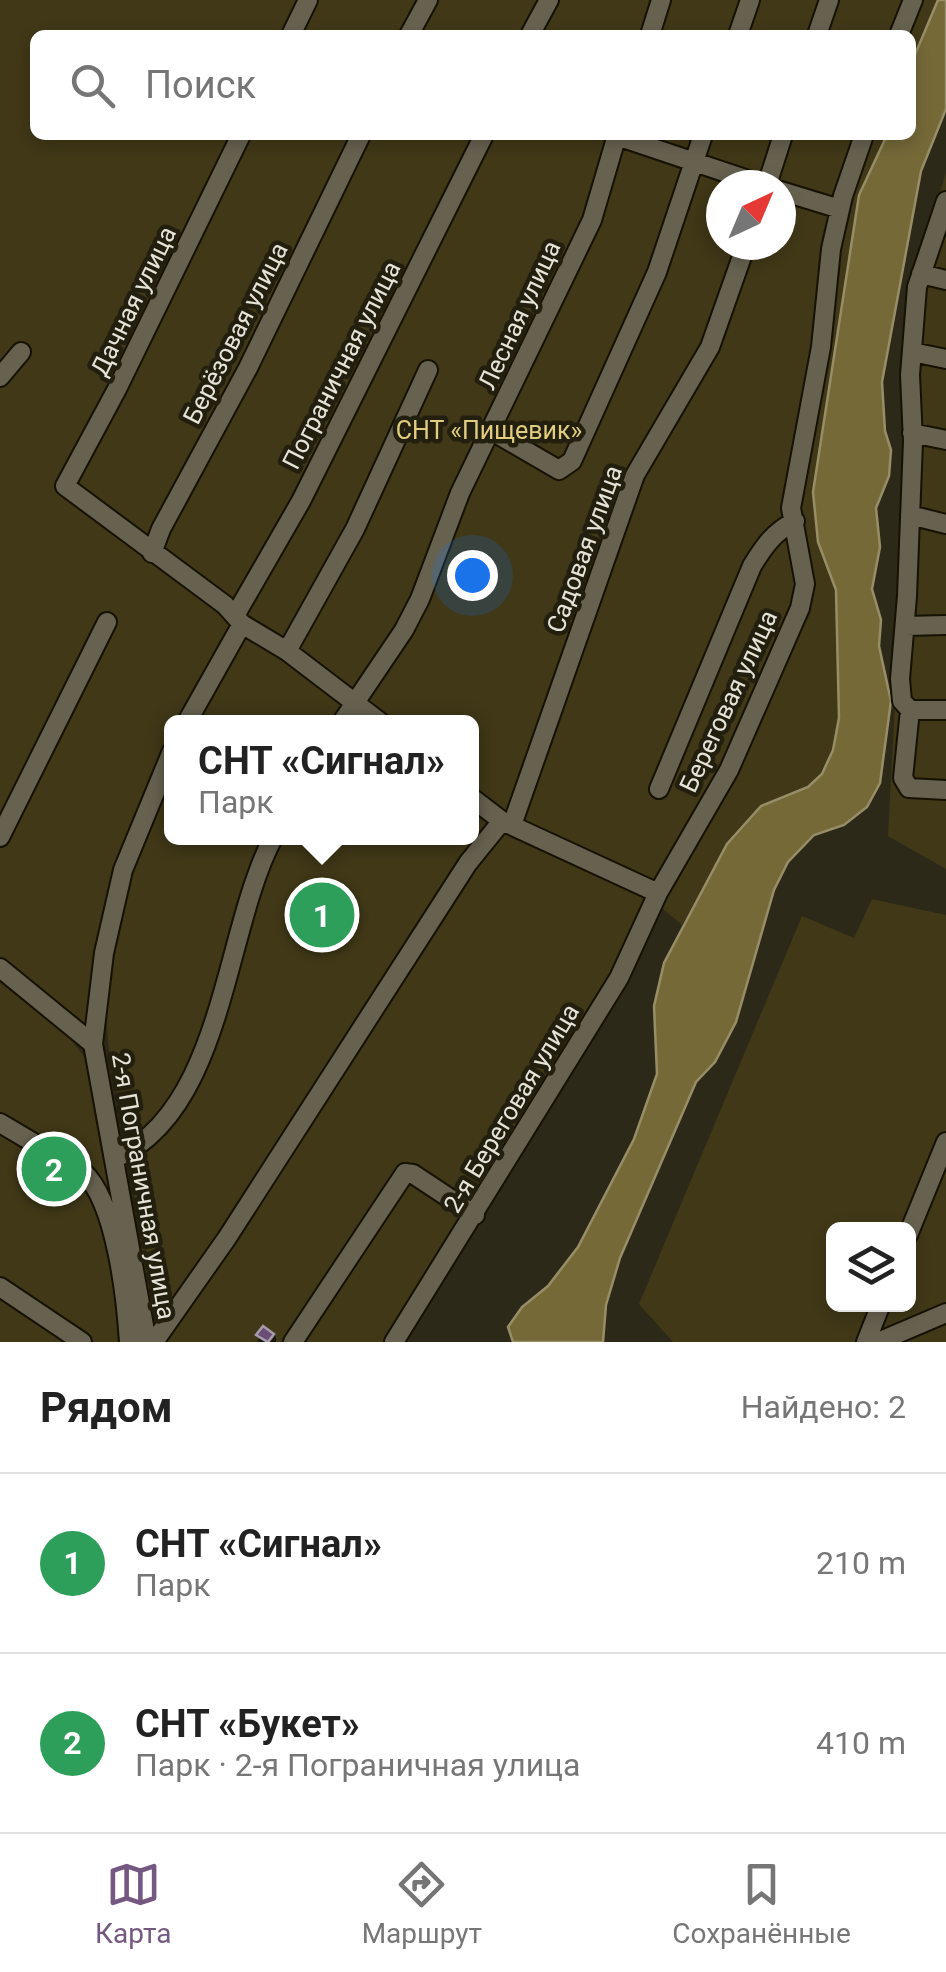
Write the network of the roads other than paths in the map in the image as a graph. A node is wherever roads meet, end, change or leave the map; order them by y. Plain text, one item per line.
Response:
1 (308, 0) edge
2 (428, 0) edge
3 (549, 0) edge
4 (661, 0) edge
5 (750, 0) edge
6 (829, 0) edge
7 (913, 0) edge
8 (293, 30) edge
9 (412, 30) edge
10 (533, 30) edge
11 (652, 30) edge
12 (740, 30) edge
13 (819, 30) edge
14 (901, 30) edge
15 (239, 140) edge
16 (359, 140) edge
17 (482, 140) edge
18 (616, 140) edge
19 (632, 140) edge
20 (702, 140) edge
21 (781, 140) edge
22 (862, 140) edge
23 (695, 161) junction
24 (721, 170) edge
25 (770, 170) edge
26 (796, 195) edge
27 (946, 202) edge
28 (840, 209) junction
29 (741, 260) edge
30 (921, 274) junction
31 (946, 280) edge
32 (21, 352) dead end
33 (912, 352) junction
34 (946, 359) edge
35 (428, 370) dead end
36 (0, 378) edge
37 (492, 431) junction
38 (912, 433) junction
39 (946, 440) edge
40 (910, 515) junction
41 (794, 521) junction
42 (946, 524) edge
43 (152, 553) junction
44 (239, 619) junction
45 (108, 622) dead end
46 (946, 625) edge
47 (905, 626) junction
48 (287, 651) junction
49 (355, 703) junction
50 (910, 710) junction
51 (946, 710) edge
52 (191, 715) edge
53 (347, 715) edge
54 (371, 715) edge
55 (164, 770) edge
56 (659, 789) dead end
57 (946, 790) edge
58 (479, 803) edge
59 (507, 823) junction
60 (0, 837) edge
61 (270, 845) edge
62 (658, 893) junction
63 (0, 968) edge
64 (94, 1044) junction
65 (0, 1122) edge
66 (946, 1142) edge
67 (116, 1158) junction
68 (475, 1215) junction
69 (913, 1222) edge
70 (0, 1287) edge
71 (877, 1312) edge
72 (946, 1314) edge
73 (82, 1342) edge
74 (129, 1342) edge
75 (146, 1342) edge
76 (154, 1342) edge
77 (293, 1342) edge
78 (394, 1342) edge
79 (866, 1342) edge
80 (878, 1342) edge

1 - 8 street
2 - 9 street
3 - 10 street
4 - 11 street
5 - 12 street
6 - 13 street
7 - 14 street
15 - 43 street, Дачная улица
16 - 43 street, Берёзовая улица
17 - 44 street, Пограничная улица
18 - 37 street, Лесная улица
19 - 23 street
20 - 23 street
21 - 25 street
22 - 28 street, Береговая улица
23 - 24 street
23 - 37 street
26 - 28 street
27 - 30 street
28 - 41 street, Береговая улица
29 - 59 street, Садовая улица
30 - 31 street
30 - 33 street
32 - 36 street
33 - 34 street
33 - 38 street
35 - 48 street
37 - 49 street, Лесная улица
38 - 39 street
38 - 40 street
40 - 42 street
40 - 47 street
41 - 56 street, Береговая улица
41 - 62 street, Береговая улица
43 - 44 street
44 - 48 street
44 - 52 street
45 - 60 street
46 - 47 street
47 - 50 street
48 - 49 street
49 - 53 street, Лесная улица
49 - 54 street
50 - 51 street
50 - 57 street
55 - 64 street, 2-я Пограничная улица
58 - 59 street
59 - 62 street
59 - 76 street, Садовая улица
61 - 67 street
62 - 68 street, 2-я Береговая улица
63 - 64 street
64 - 67 street, 2-я Пограничная улица
65 - 74 street
66 - 69 street
67 - 75 street, 2-я Пограничная улица
68 - 77 street
68 - 78 street, 2-я Береговая улица
70 - 73 street
71 - 79 street
72 - 80 street

